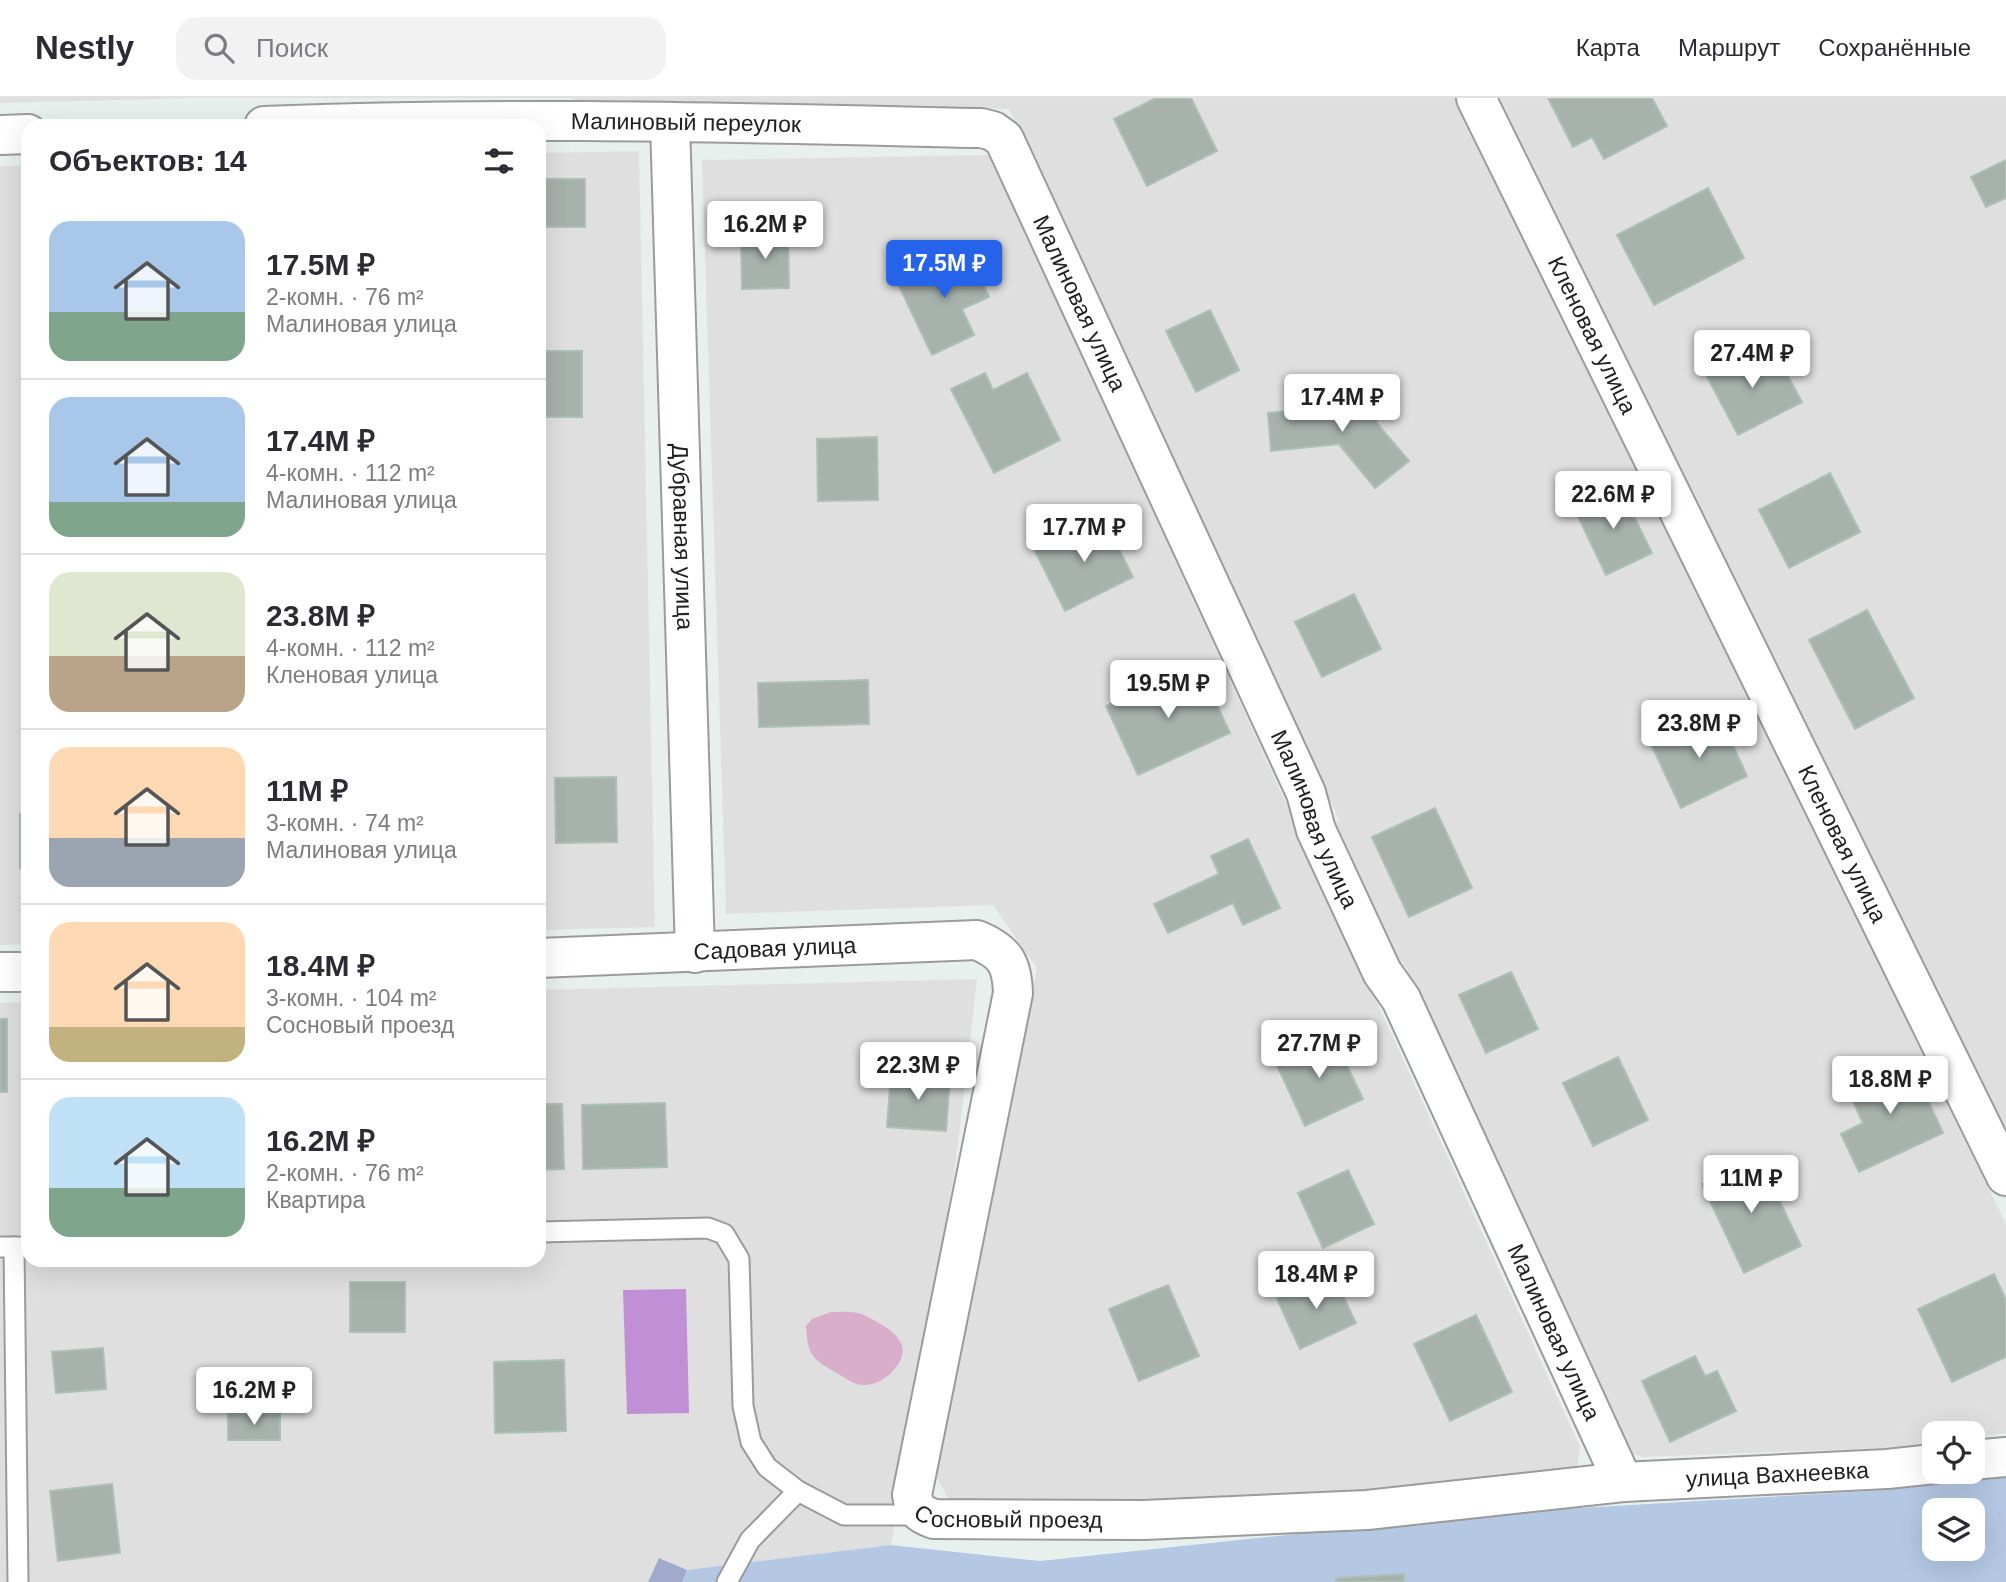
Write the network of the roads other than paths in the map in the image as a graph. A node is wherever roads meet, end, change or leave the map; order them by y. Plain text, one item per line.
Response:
1 (1476, 98) edge
2 (342, 110) edge
3 (298, 119) edge
4 (670, 122) junction
5 (981, 128) joint
6 (21, 134) edge
7 (0, 135) edge
8 (695, 953) junction
9 (546, 958) edge
10 (1005, 958) joint
11 (0, 972) edge
12 (21, 972) edge
13 (2006, 1176) edge
14 (546, 1233) edge
15 (14, 1247) edge
16 (2006, 1457) edge
17 (1985, 1459) edge
18 (1922, 1465) edge
19 (1623, 1482) junction
20 (798, 1492) junction
21 (921, 1515) junction
22 (18, 1582) edge
23 (727, 1582) edge

1 - 13 street, Кленовая улица
2 - 3 street, Малиновый переулок
2 - 4 street, Малиновый переулок
4 - 5 street, Малиновый переулок
4 - 8 street, Дубравная улица
5 - 19 street, Малиновая улица
6 - 7 street
8 - 9 street, Садовая улица
8 - 10 street, Садовая улица
10 - 21 street, Сосновый проезд
11 - 12 street
14 - 20 lane
15 - 22 lane
16 - 17 street
18 - 19 street, улица Вахнеевка
19 - 21 street, Сосновый проезд
20 - 21 lane
20 - 23 lane

